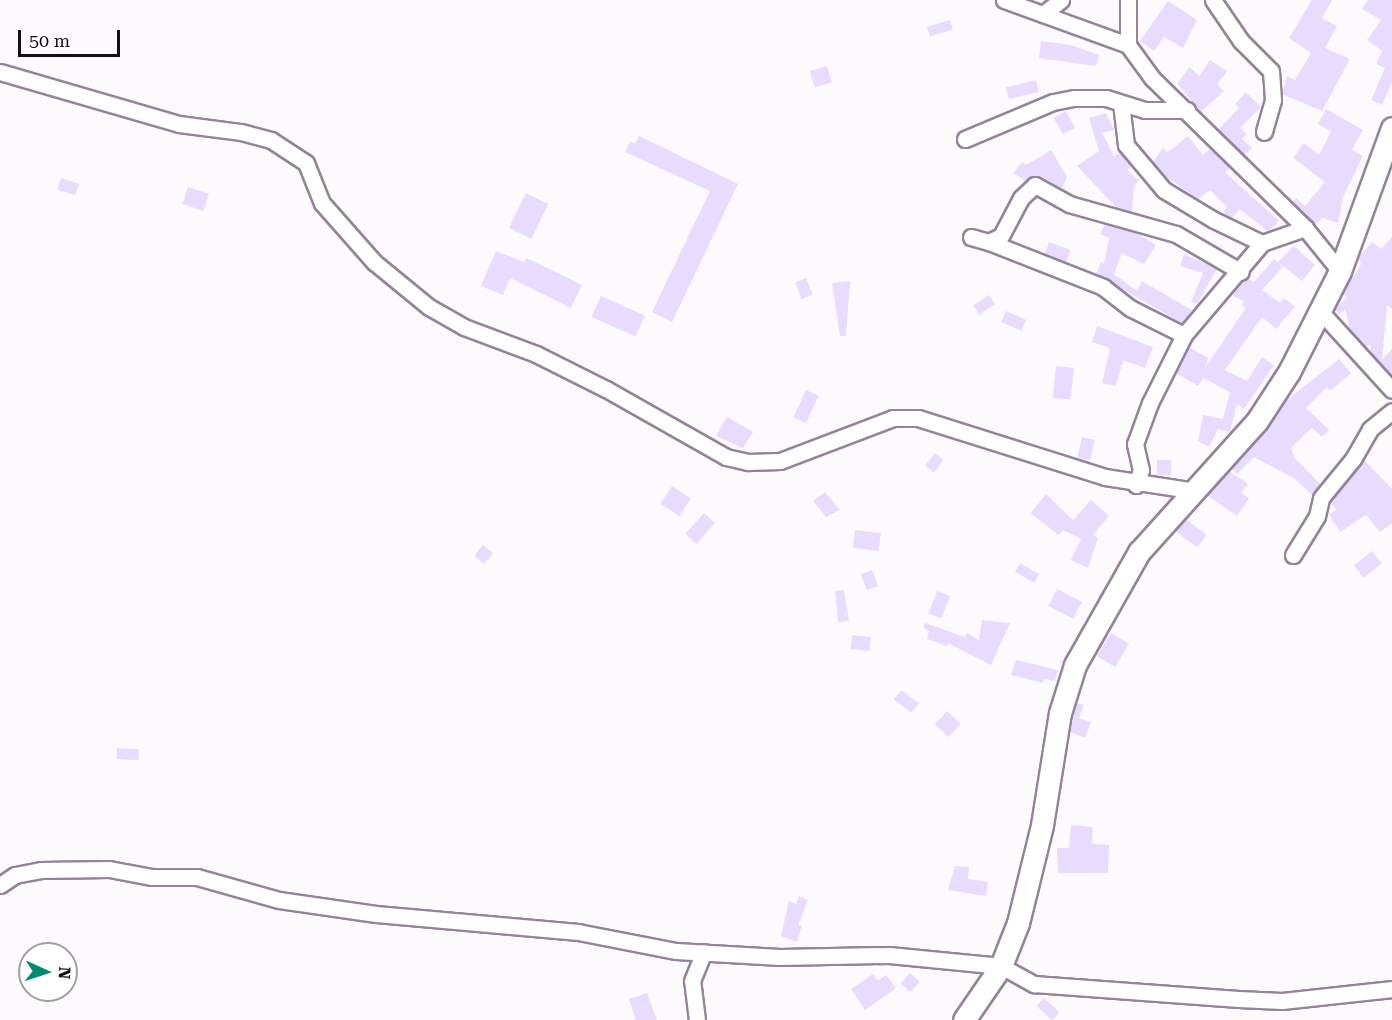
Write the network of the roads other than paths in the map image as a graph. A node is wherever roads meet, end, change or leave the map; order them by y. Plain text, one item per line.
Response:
1 (1004, 0) edge
2 (1061, 0) edge
3 (1128, 0) edge
4 (1213, 0) edge
5 (1043, 14) junction
6 (1128, 45) junction
7 (0, 72) edge
8 (1121, 103) junction
9 (1187, 110) junction
10 (1392, 128) edge
11 (1264, 132) dead end
12 (966, 139) dead end
13 (1305, 228) junction
14 (971, 237) dead end
15 (989, 242) junction
16 (1262, 243) junction
17 (1340, 270) junction
18 (1241, 272) junction
19 (1321, 312) junction
20 (1184, 335) junction
21 (1392, 390) edge
22 (1392, 411) edge
23 (1136, 485) junction
24 (1195, 491) junction
25 (1293, 555) dead end
26 (0, 885) edge
27 (704, 952) junction
28 (1001, 966) junction
29 (1392, 989) edge
30 (697, 1020) edge
31 (964, 1020) edge

1 - 5 street
2 - 5 street
3 - 6 street
4 - 11 street
5 - 6 street
6 - 9 street
7 - 23 street
8 - 9 street
8 - 12 street
8 - 16 street
9 - 13 street
10 - 17 street
13 - 16 street
13 - 17 street
14 - 15 street
15 - 18 street
15 - 20 street
16 - 18 street
17 - 19 street
18 - 20 street
19 - 21 street
19 - 24 street
20 - 23 street
22 - 25 street
23 - 24 street
24 - 28 street
26 - 27 street
27 - 28 street
27 - 30 street
28 - 29 street
28 - 31 street

